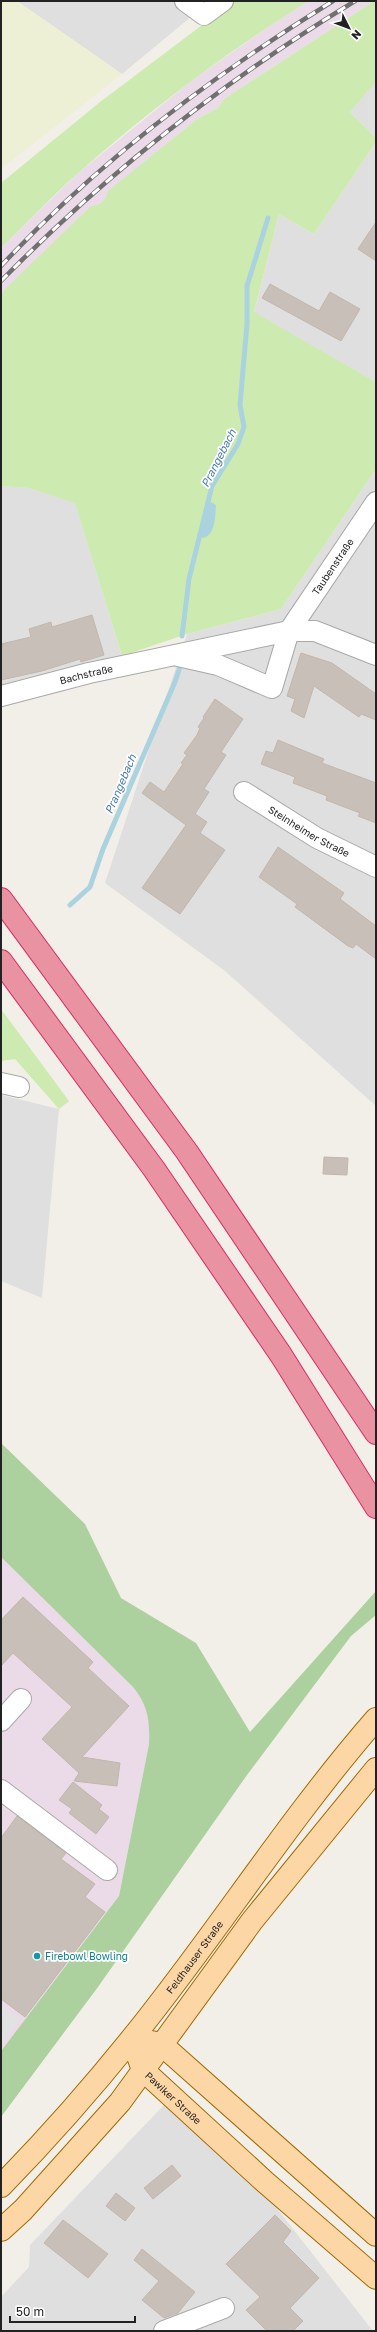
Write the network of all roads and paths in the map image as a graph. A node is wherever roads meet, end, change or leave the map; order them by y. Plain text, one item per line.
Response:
1 (185, 1) edge
2 (223, 1) edge
3 (376, 502) edge
4 (289, 630) junction
5 (172, 655) junction
6 (376, 655) edge
7 (272, 688) joint
8 (1, 696) edge
9 (244, 792) dead end
10 (376, 867) edge
11 (1, 899) edge
12 (1, 961) edge
13 (376, 1434) edge
14 (376, 1507) edge
15 (21, 1699) dead end
16 (376, 1719) edge
17 (1, 1721) edge
18 (376, 1769) edge
19 (1, 1790) edge
20 (108, 1870) dead end
21 (133, 2038) junction
22 (161, 2044) junction
23 (143, 2070) junction
24 (1, 2186) edge
25 (1, 2230) edge
26 (376, 2235) edge
27 (376, 2278) edge
28 (224, 2308) dead end
29 (164, 2331) edge

1 - 2 street
3 - 4 street, Taubenstraße
4 - 5 street, Bachstraße
4 - 6 street, Bachstraße
4 - 7 street, Taubenstraße
5 - 7 street, Bachstraße
5 - 8 street, Bachstraße
9 - 10 street, Steinheimer Straße
11 - 13 highway
12 - 14 highway
15 - 17 street
16 - 21 main road, Feldhauser Straße
18 - 22 main road
19 - 20 street
21 - 22 main road
21 - 23 main road, Pawiker Straße
21 - 24 main road, Feldhauser Straße
22 - 23 main road
22 - 26 main road
23 - 25 main road
23 - 27 main road, Pawiker Straße
28 - 29 street

